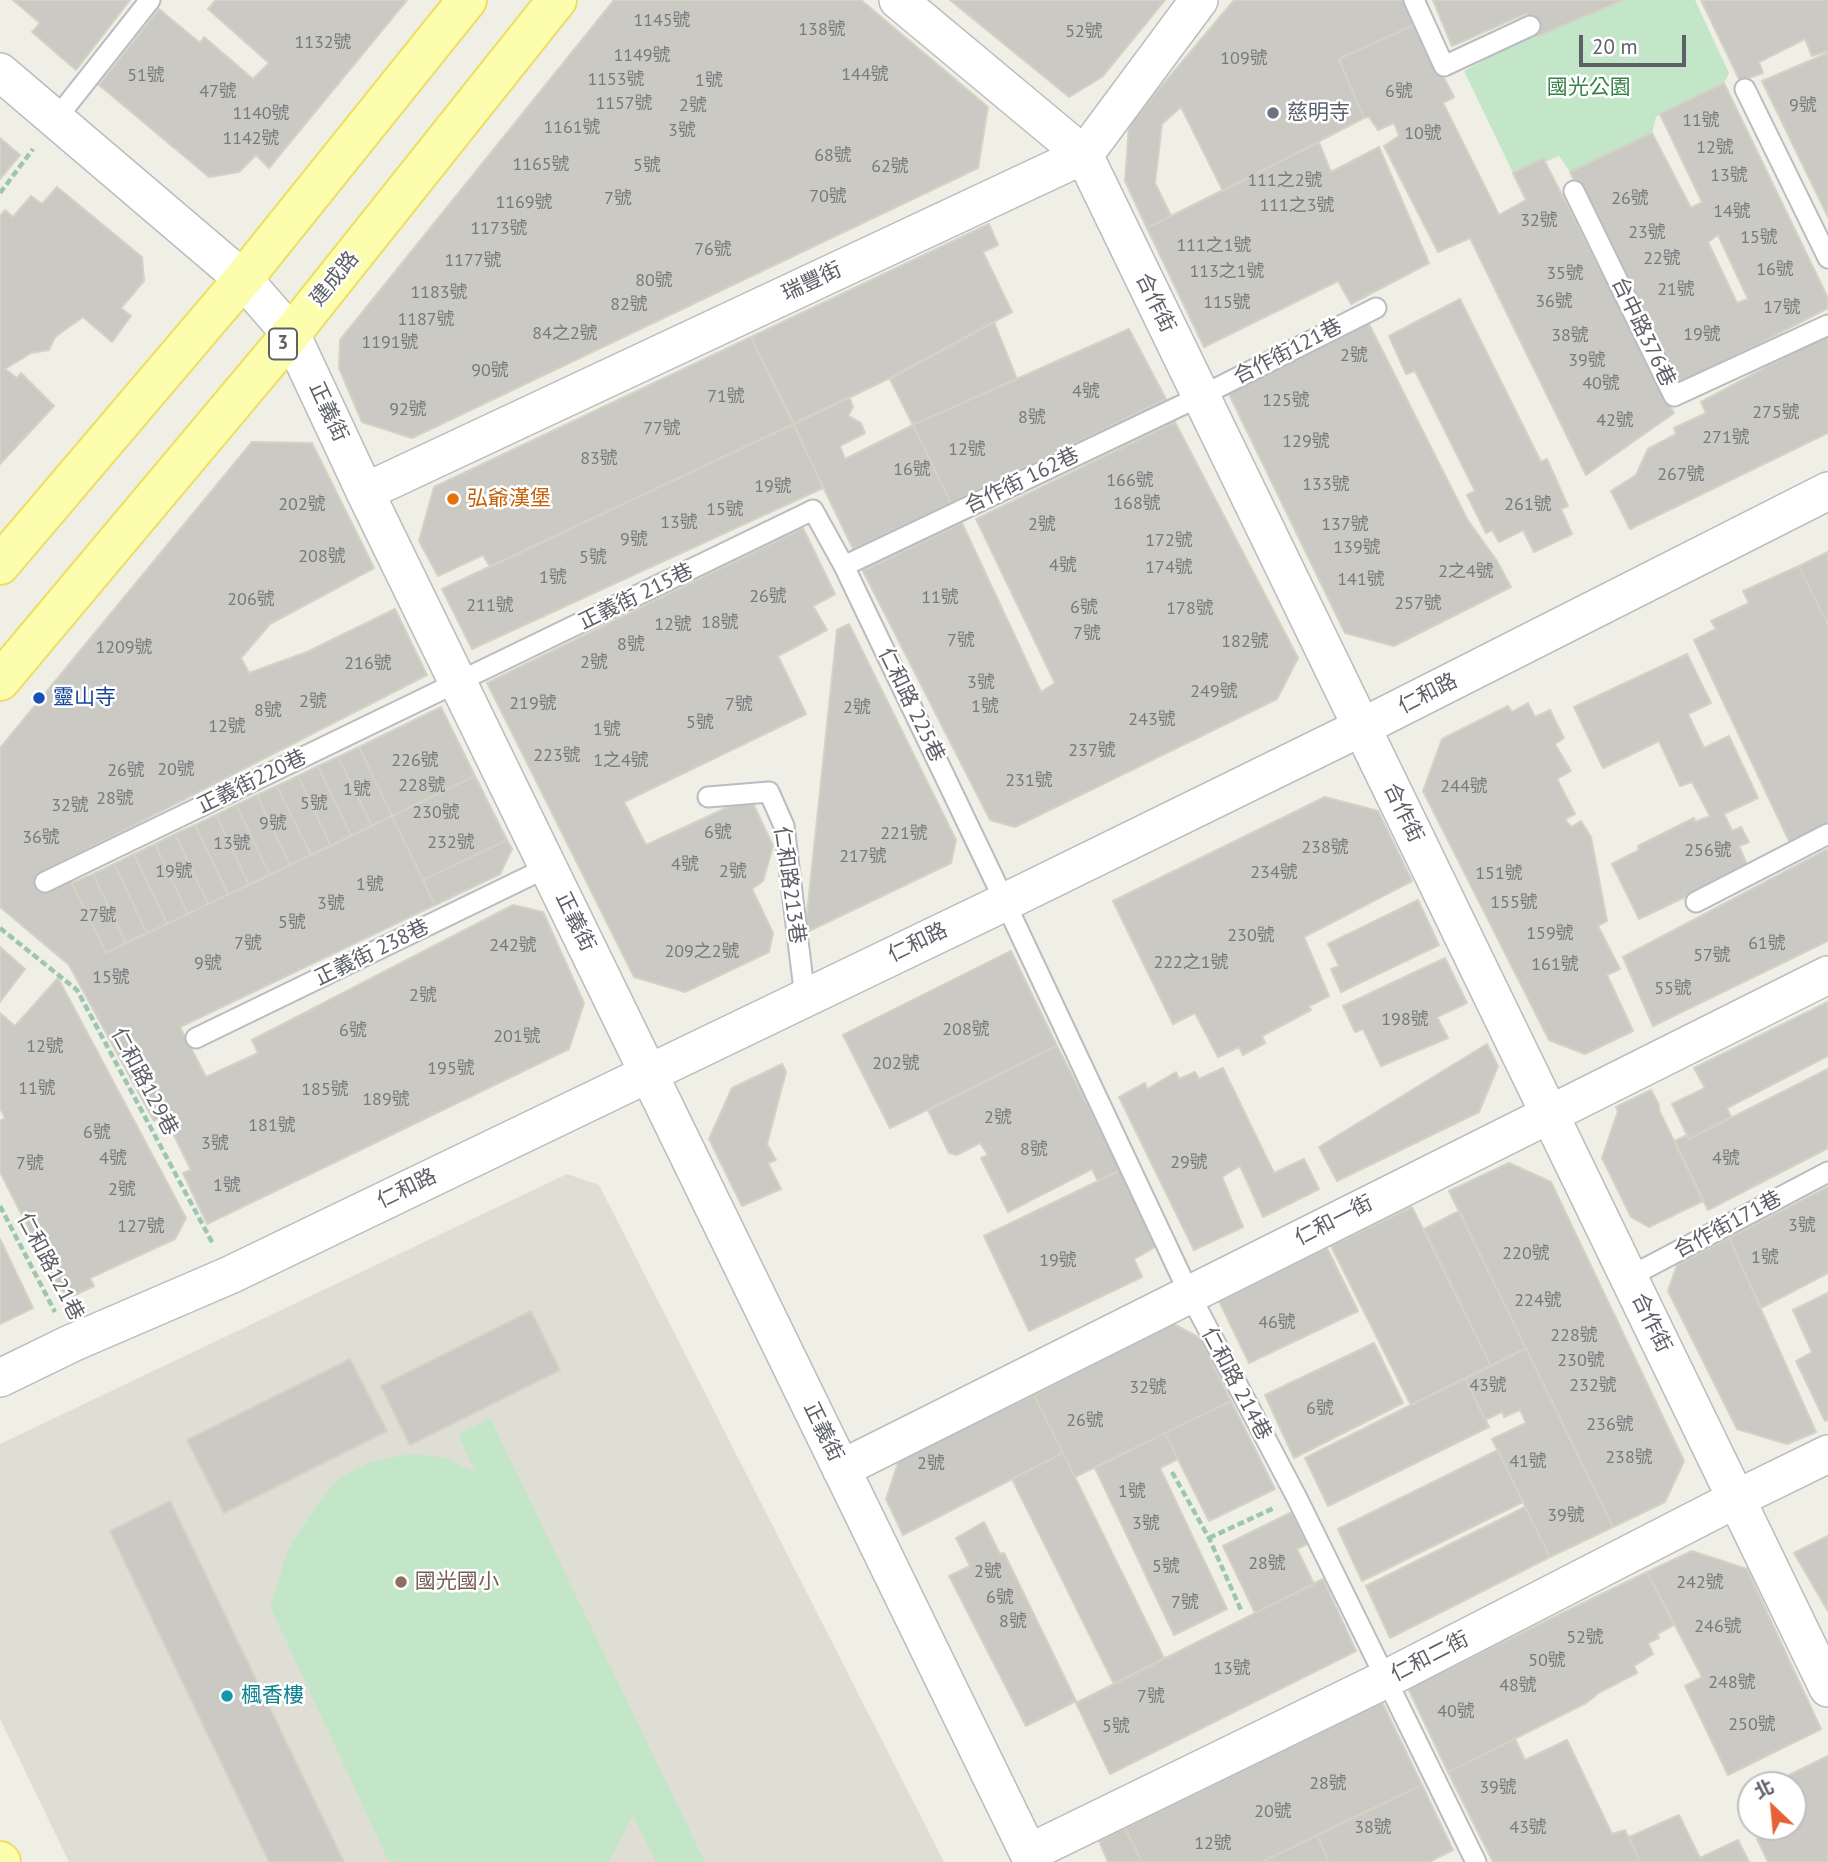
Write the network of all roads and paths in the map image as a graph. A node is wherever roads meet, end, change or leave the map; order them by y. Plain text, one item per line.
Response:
1 (150, 0) edge
2 (467, 0) edge
3 (557, 0) edge
4 (898, 0) edge
5 (1199, 0) edge
6 (1414, 0) edge
7 (1530, 26) dead end
8 (0, 72) edge
9 (1745, 89) dead end
10 (56, 119) junction
11 (1084, 155) junction
12 (1574, 191) dead end
13 (0, 193) edge
14 (1828, 258) edge
15 (243, 279) junction
16 (1376, 309) dead end
17 (1828, 325) edge
18 (291, 334) junction
19 (1201, 396) junction
20 (1828, 491) edge
21 (365, 492) junction
22 (813, 510) joint
23 (0, 565) edge
24 (844, 566) junction
25 (0, 681) edge
26 (458, 683) junction
27 (1362, 727) junction
28 (708, 797) dead end
29 (1828, 834) edge
30 (548, 867) junction
31 (45, 882) dead end
32 (1005, 902) junction
33 (1696, 902) dead end
34 (0, 928) edge
35 (1828, 975) edge
36 (805, 998) junction
37 (196, 1038) dead end
38 (648, 1072) junction
39 (1549, 1114) junction
40 (1828, 1172) edge
41 (0, 1206) edge
42 (230, 1275) junction
43 (1629, 1277) junction
44 (1189, 1293) junction
45 (72, 1343) junction
46 (0, 1378) edge
47 (1828, 1454) edge
48 (841, 1469) junction
49 (1172, 1472) dead end
50 (1297, 1498) junction
51 (1736, 1499) junction
52 (1209, 1538) junction
53 (1241, 1610) dead end
54 (1384, 1680) junction
55 (1828, 1688) edge
56 (1031, 1858) edge
57 (1476, 1862) edge

1 - 10 lane
2 - 15 main road
3 - 18 main road, 建成路 / 3
4 - 11 street, 合作街
5 - 11 street, 瑞豐街
6 - 7 lane
8 - 10 street, 正義街
9 - 14 lane
10 - 13 path
10 - 15 street, 正義街
11 - 19 street, 合作街
11 - 21 street, 瑞豐街
12 - 17 lane, 台中路376巷
15 - 18 street, 正義街
15 - 23 main road
16 - 19 lane, 合作街121巷
18 - 21 street, 正義街
18 - 25 main road, 建成路 / 3
19 - 24 lane, 合作街 162巷
19 - 27 street, 合作街
20 - 27 street, 仁和路
21 - 26 street, 正義街
22 - 24 lane, 仁和路 225巷
22 - 26 lane, 正義街 215巷
24 - 32 lane, 仁和路 225巷
26 - 30 street, 正義街
26 - 31 lane, 正義街220巷
27 - 32 street, 仁和路
27 - 39 street, 合作街
28 - 36 lane, 仁和路213巷
29 - 33 lane
30 - 37 lane, 正義街 238巷
30 - 38 street, 正義街
32 - 36 street, 仁和路
32 - 44 lane, 仁和路 214巷
34 - 42 path, 仁和路129巷
35 - 39 street, 仁和一街
36 - 38 street, 仁和路
38 - 42 street, 仁和路
38 - 48 street, 正義街
39 - 43 street, 合作街
39 - 44 street, 仁和一街
40 - 43 lane, 合作街171巷
41 - 45 path, 仁和路121巷
42 - 45 street, 仁和路
43 - 51 street, 合作街
44 - 48 street, 仁和一街
44 - 50 lane, 仁和路 214巷
45 - 46 street, 仁和路
47 - 51 street, 仁和二街
48 - 56 street, 正義街
49 - 52 path
50 - 52 path
50 - 54 lane, 仁和路 214巷
51 - 54 street, 仁和二街
51 - 55 street, 合作街
52 - 53 path
54 - 56 street, 仁和二街
54 - 57 lane, 仁和路 214巷

